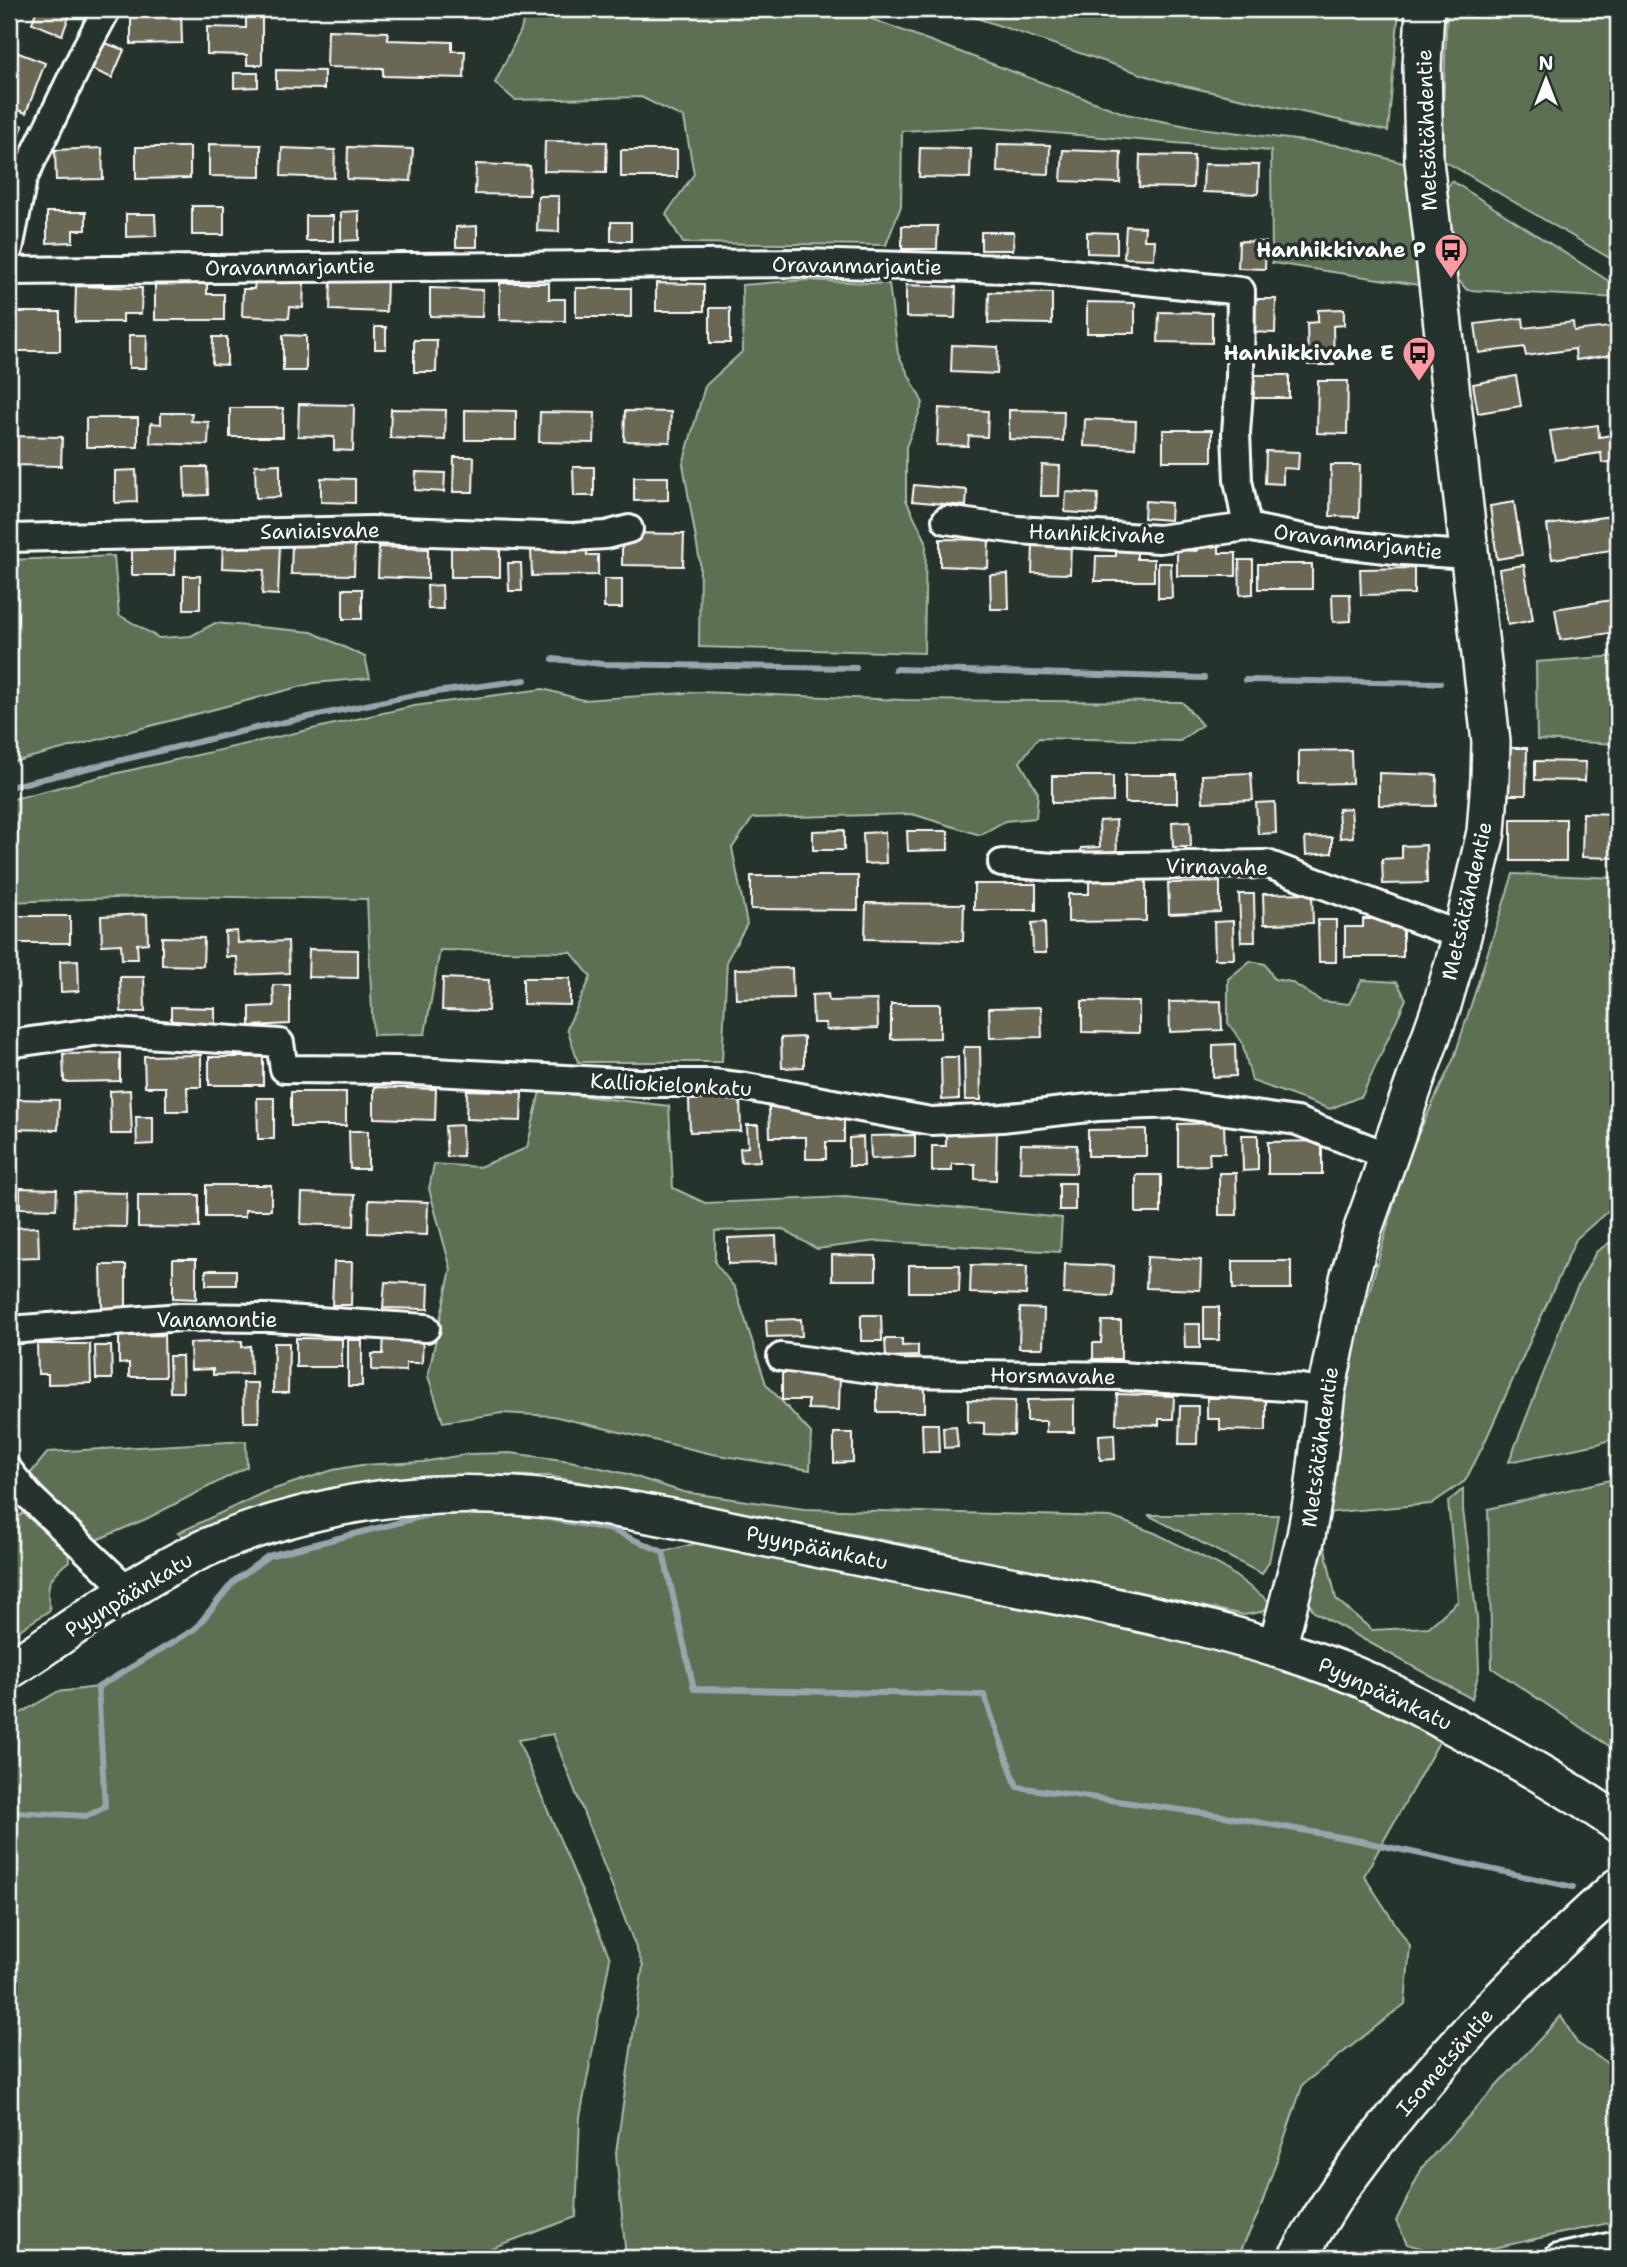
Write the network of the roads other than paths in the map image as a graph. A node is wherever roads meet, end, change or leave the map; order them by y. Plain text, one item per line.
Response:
1 (107, 9) edge
2 (1425, 9) edge
3 (9, 249) edge
4 (9, 271) edge
5 (946, 520) dead end
6 (1247, 527) junction
7 (629, 529) dead end
8 (9, 538) edge
9 (1470, 555) junction
10 (1002, 863) dead end
11 (1462, 936) junction
12 (9, 1044) edge
13 (1388, 1156) junction
14 (426, 1328) dead end
15 (9, 1330) edge
16 (781, 1357) dead end
17 (1326, 1392) junction
18 (9, 1471) edge
19 (129, 1591) junction
20 (1277, 1648) junction
21 (9, 1670) edge
22 (1618, 1823) edge
23 (1618, 1887) edge
24 (1618, 2245) edge
25 (1297, 2258) edge
26 (1558, 2258) edge

1 - 3 street
2 - 9 main road, Metsätähdentie
4 - 6 street, Oravanmarjantie
5 - 6 street, Hanhikkivahe
6 - 9 street, Oravanmarjantie
7 - 8 street, Saniaisvahe
9 - 11 main road, Metsätähdentie
10 - 11 street, Virnavahe
11 - 13 main road, Metsätähdentie
12 - 13 street, Kalliokielonkatu
13 - 17 main road, Metsätähdentie
14 - 15 street, Vanamontie
16 - 17 street, Horsmavahe
17 - 20 main road, Metsätähdentie
18 - 19 street
19 - 20 main road, Pyynpäänkatu
19 - 21 main road, Pyynpäänkatu
20 - 22 main road, Pyynpäänkatu
23 - 25 main road, Isometsäntie
24 - 26 street

